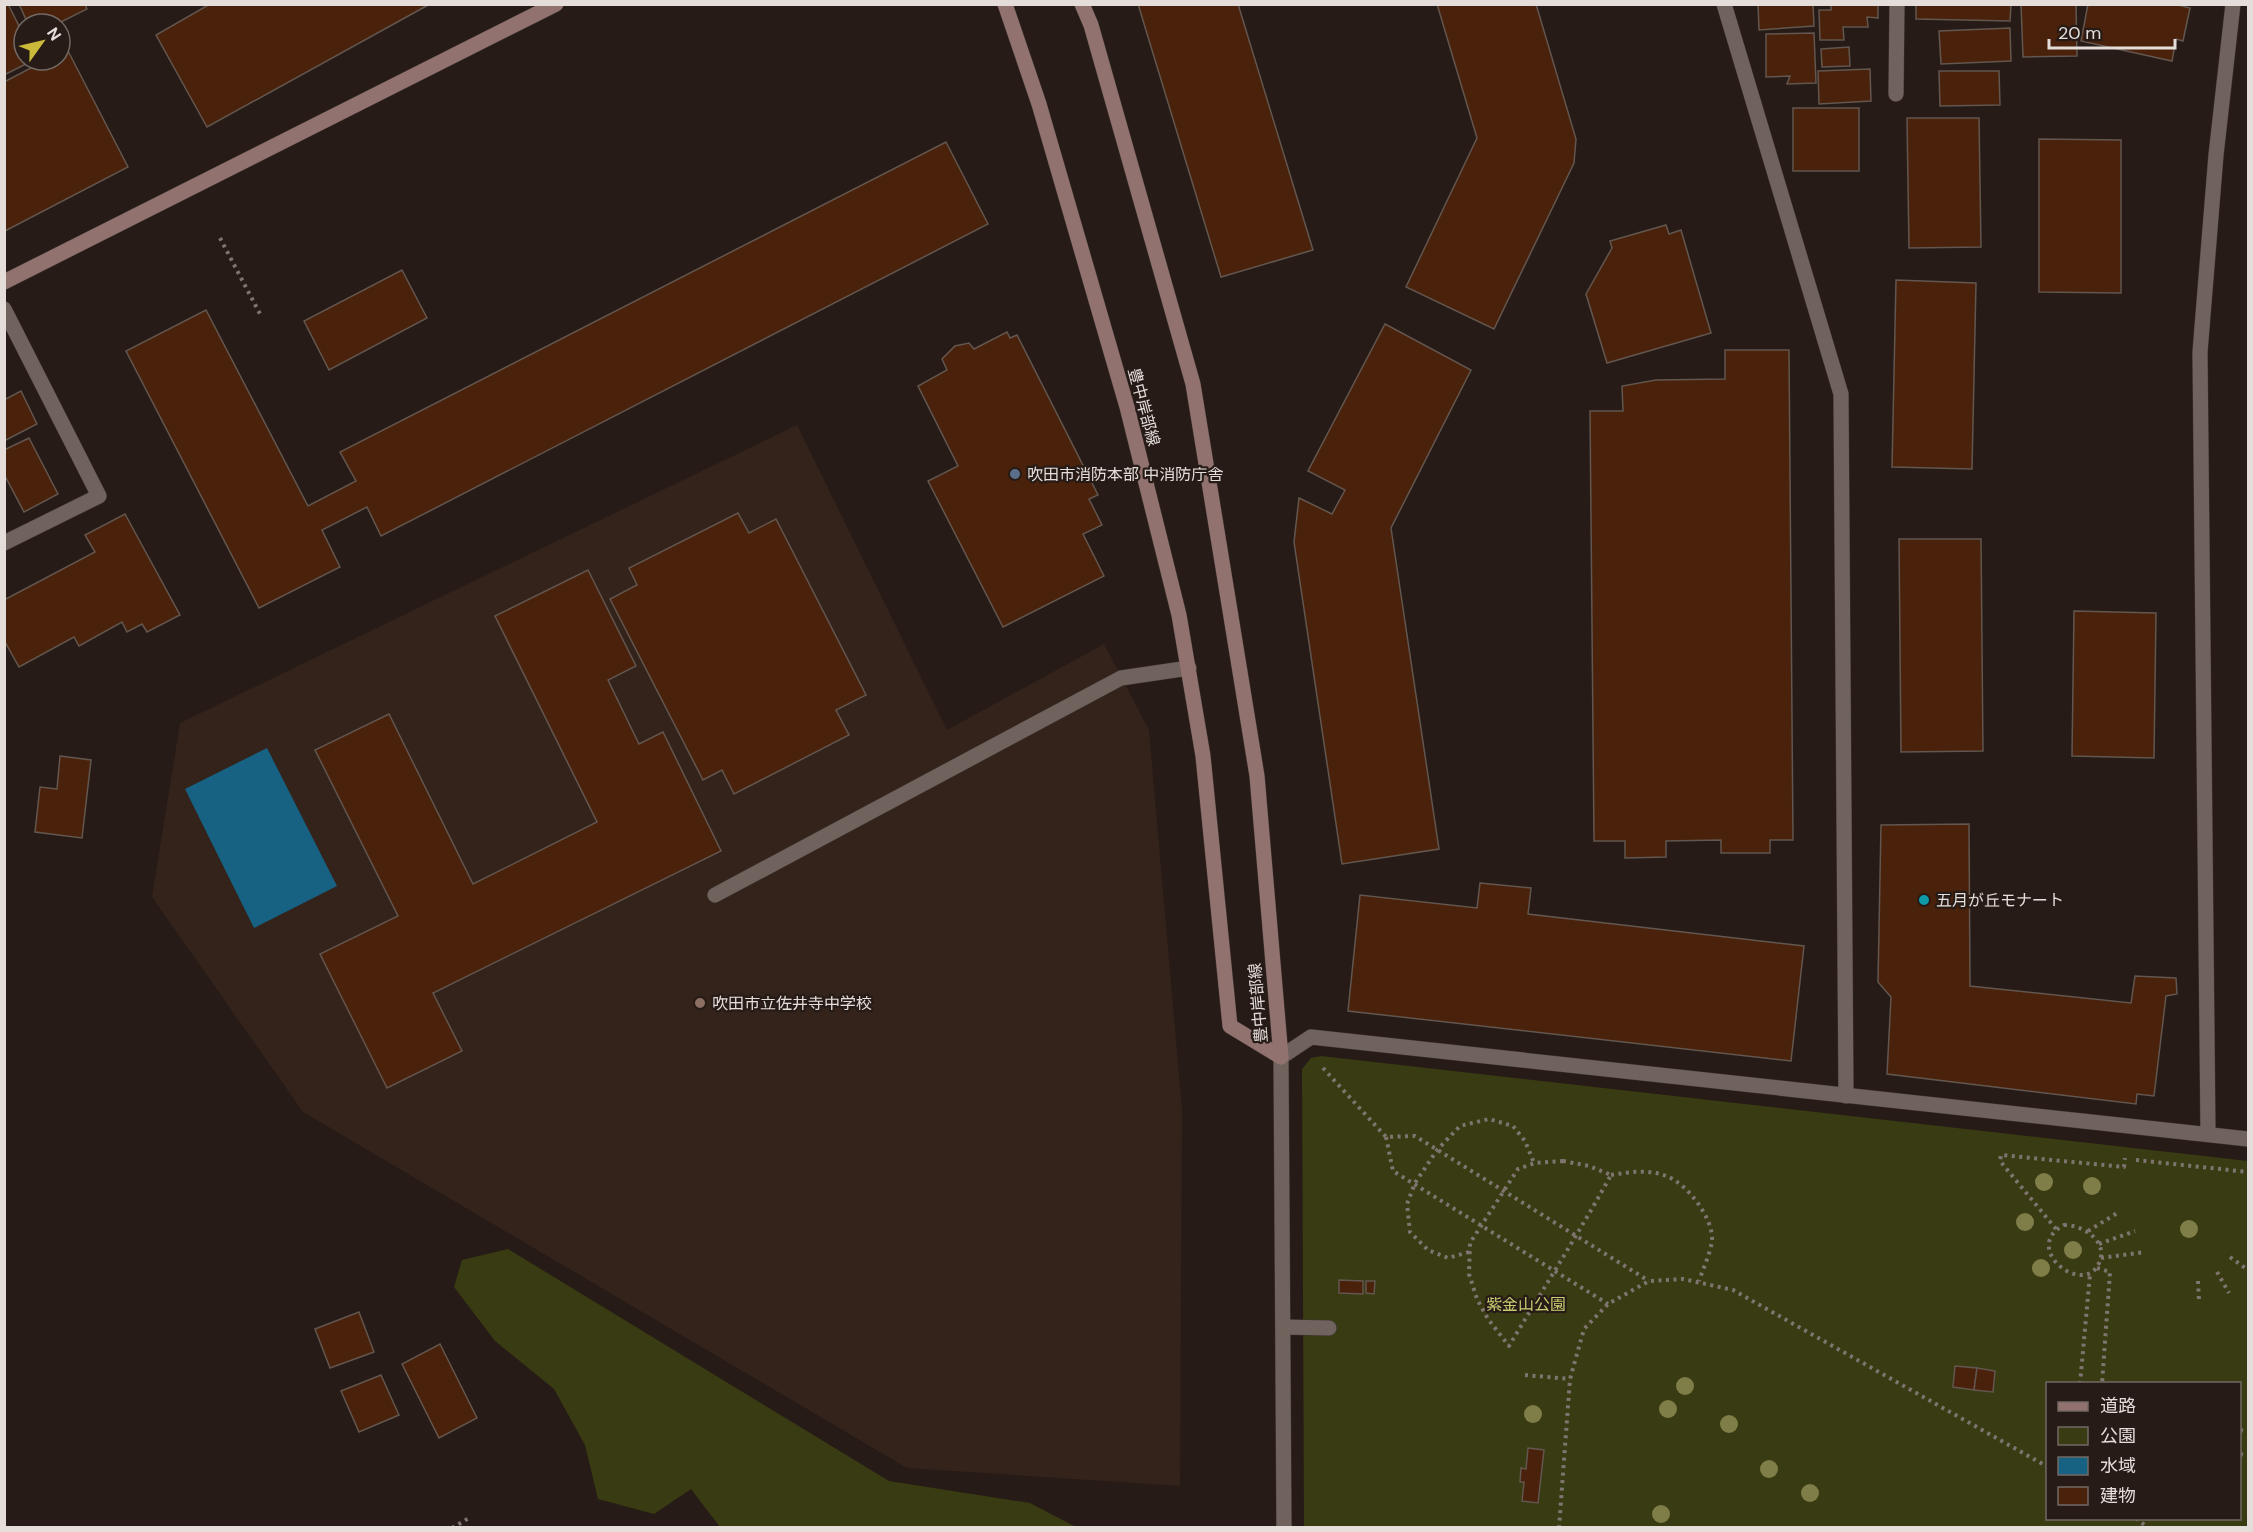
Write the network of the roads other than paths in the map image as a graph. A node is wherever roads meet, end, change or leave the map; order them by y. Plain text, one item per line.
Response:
1 (556, 4) edge
2 (1005, 4) edge
3 (1082, 4) edge
4 (1724, 4) edge
5 (1897, 4) edge
6 (2233, 4) edge
7 (1896, 94) dead end
8 (4, 282) edge
9 (4, 309) edge
10 (4, 543) edge
11 (1189, 668) junction
12 (715, 895) dead end
13 (1281, 1057) junction
14 (1845, 1096) junction
15 (2208, 1133) junction
16 (2248, 1139) edge
17 (1283, 1327) junction
18 (1329, 1328) dead end
19 (1284, 1527) edge

1 - 8 street
2 - 11 street, 豊中岸部線
3 - 13 street, 豊中岸部線
4 - 14 street
5 - 7 street
6 - 15 street
9 - 10 street
11 - 12 street
11 - 13 street, 豊中岸部線
13 - 14 street
13 - 17 street
14 - 15 street
15 - 16 street
17 - 18 street
17 - 19 street

